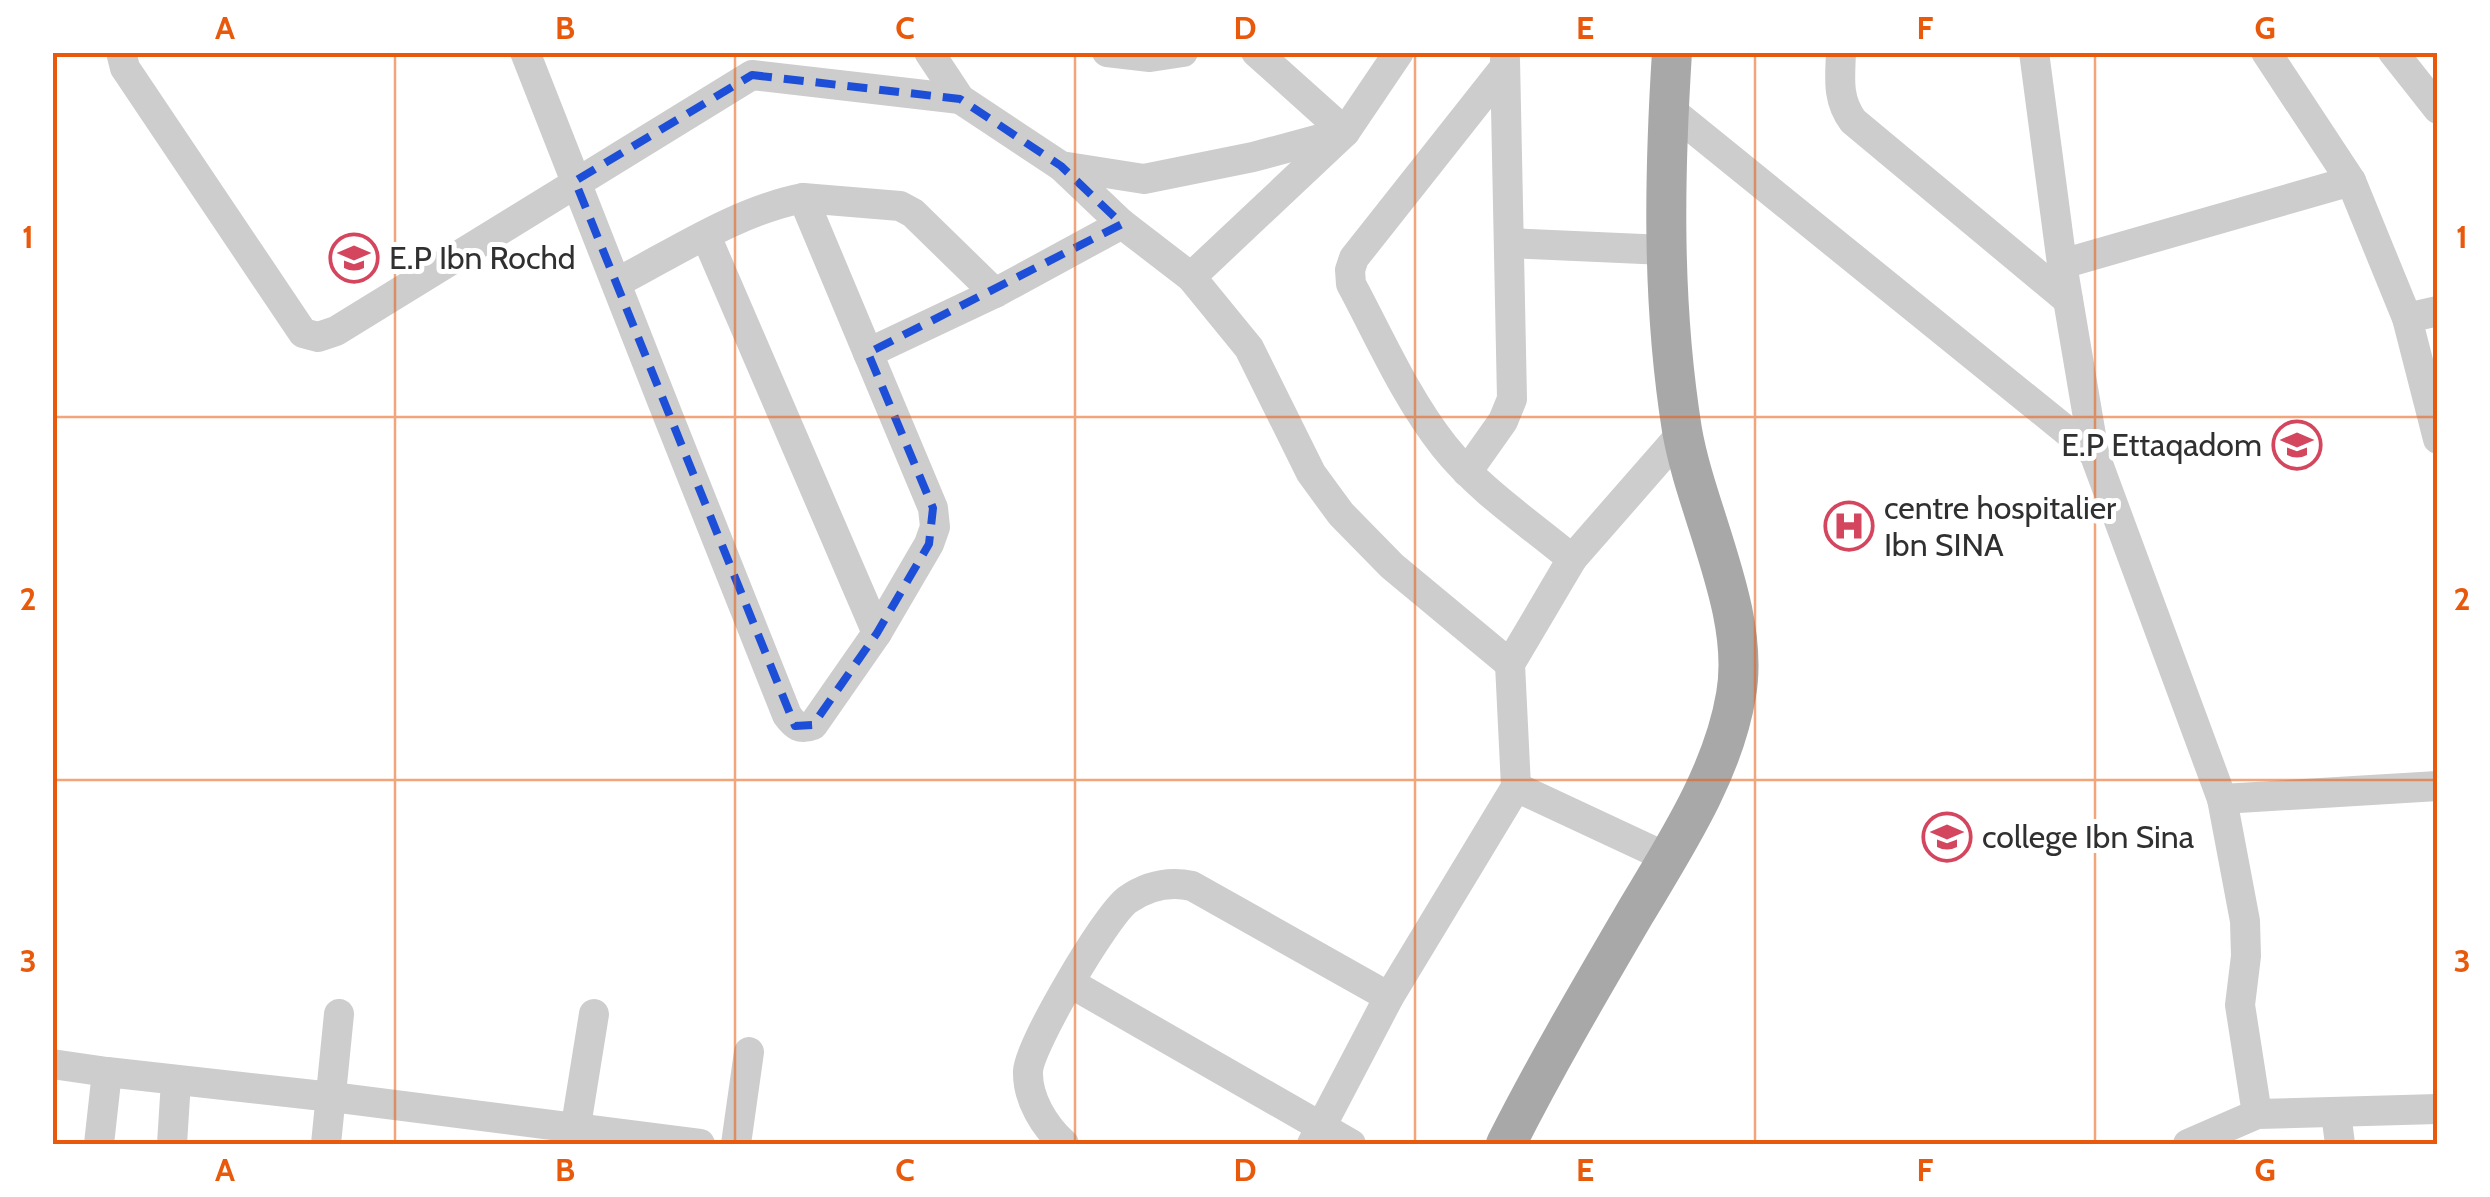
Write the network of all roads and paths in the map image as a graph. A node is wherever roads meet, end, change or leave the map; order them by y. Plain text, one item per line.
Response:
1 (121, 52) edge
2 (524, 52) edge
3 (1108, 52) edge
4 (1183, 52) edge
5 (1256, 52) edge
6 (1399, 52) edge
7 (1672, 52) edge
8 (1841, 52) edge
9 (2034, 52) edge
10 (2266, 52) edge
11 (2393, 52) edge
12 (930, 53) edge
13 (1505, 60) edge
14 (760, 64) edge
15 (960, 99) junction
16 (2438, 108) edge
17 (1669, 109) junction
18 (1345, 132) junction
19 (1062, 166) junction
20 (2352, 181) junction
21 (575, 182) junction
22 (804, 198) junction
23 (1122, 224) junction
24 (706, 236) junction
25 (1510, 243) junction
26 (1665, 250) junction
27 (2062, 264) junction
28 (1191, 277) junction
29 (616, 283) junction
30 (996, 293) junction
31 (2068, 300) junction
32 (2438, 311) edge
33 (2407, 318) junction
34 (868, 354) junction
35 (2437, 431) edge
36 (1682, 432) junction
37 (2094, 454) junction
38 (1467, 472) junction
39 (1572, 559) junction
40 (877, 633) junction
41 (1510, 664) junction
42 (2438, 786) edge
43 (1516, 787) junction
44 (2222, 800) junction
45 (1668, 858) junction
46 (1072, 984) junction
47 (1389, 996) junction
48 (338, 1014) dead end
49 (594, 1014) dead end
50 (750, 1052) dead end
51 (52, 1064) edge
52 (107, 1072) junction
53 (176, 1080) junction
54 (332, 1097) junction
55 (2438, 1109) edge
56 (2336, 1112) junction
57 (2258, 1114) junction
58 (1317, 1135) edge
59 (573, 1136) edge
60 (99, 1144) edge
61 (172, 1144) edge
62 (326, 1144) edge
63 (700, 1144) edge
64 (736, 1144) edge
65 (1064, 1144) edge
66 (1351, 1144) edge
67 (1506, 1144) edge
68 (2189, 1144) edge
69 (2340, 1144) edge

1 - 21 street
2 - 21 street
3 - 4 street
5 - 18 street
6 - 18 street
7 - 17 main road
8 - 31 street
9 - 27 street
10 - 20 street
11 - 16 street
12 - 15 street
13 - 25 street
13 - 38 street
14 - 15 street
14 - 21 street
15 - 19 street
17 - 26 main road
17 - 37 street
18 - 19 street
18 - 28 street
19 - 23 street
20 - 27 street
20 - 33 street
21 - 29 street
22 - 24 street
22 - 30 street
22 - 34 street
23 - 28 street
23 - 30 street
24 - 29 street
24 - 40 street
25 - 26 street
25 - 38 street
26 - 36 main road
27 - 31 street
28 - 41 street
29 - 40 street
30 - 34 street
31 - 37 street
32 - 33 street
33 - 35 street
34 - 40 street
36 - 39 street
36 - 45 main road
37 - 44 street
38 - 39 street
39 - 41 street
41 - 43 street
42 - 44 street
43 - 45 street
43 - 47 street
44 - 57 street
45 - 67 main road
46 - 47 street
46 - 58 street
46 - 65 street
47 - 58 street
48 - 54 street
49 - 59 street
50 - 64 street
51 - 52 street
52 - 53 street
52 - 60 street
53 - 54 street
53 - 61 street
54 - 59 street
54 - 62 street
55 - 56 street
56 - 57 street
56 - 69 street
57 - 68 street
58 - 66 street
59 - 63 street

